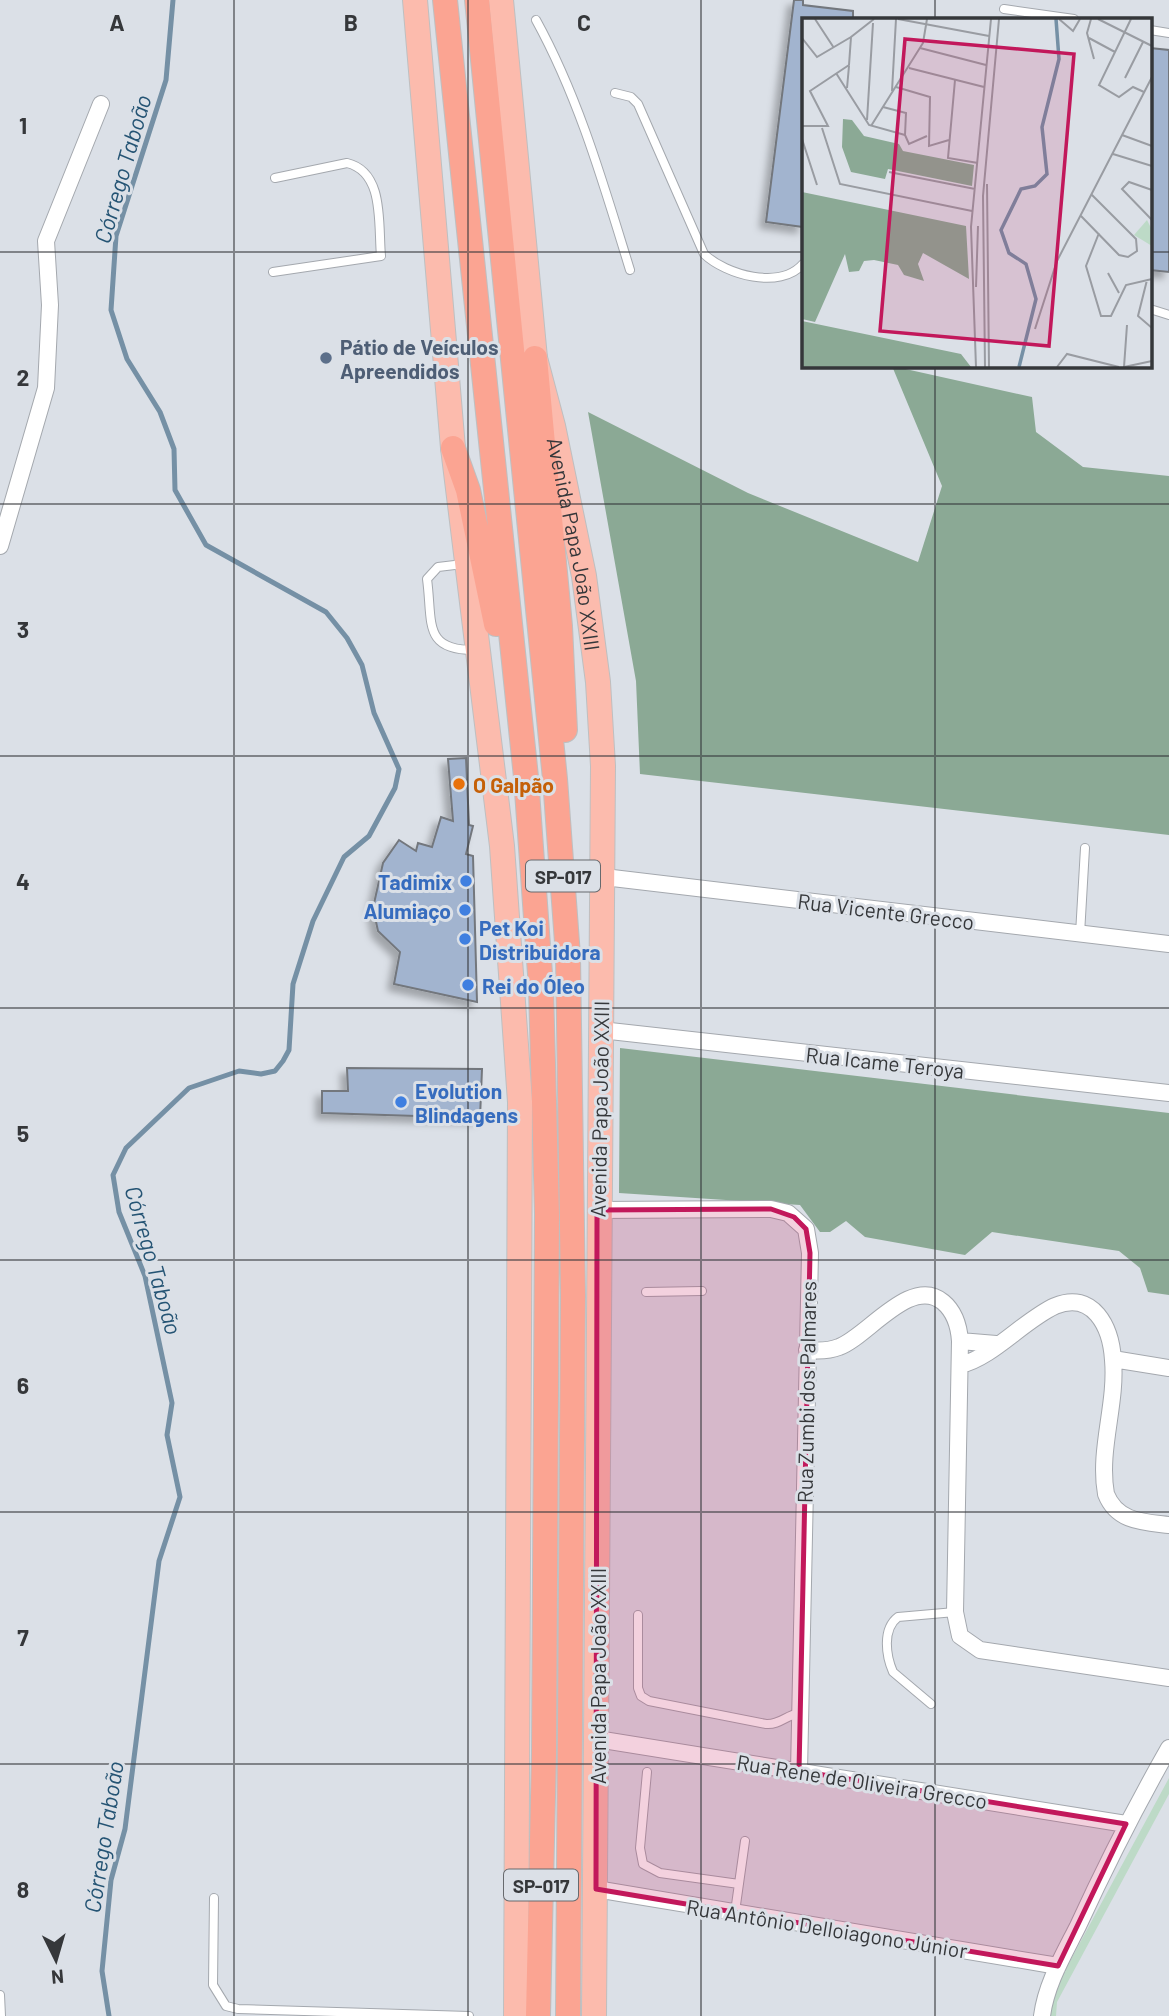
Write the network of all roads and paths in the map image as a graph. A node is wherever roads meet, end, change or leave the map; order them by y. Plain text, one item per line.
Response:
1 (415, 0) edge
2 (445, 0) edge
3 (477, 0) edge
4 (501, 0) edge
5 (1004, 9) dead end
6 (1067, 18) edge
7 (536, 20) dead end
8 (615, 93) dead end
9 (101, 104) dead end
10 (275, 177) dead end
11 (802, 265) edge
12 (630, 270) dead end
13 (273, 272) dead end
14 (1152, 310) edge
15 (1169, 315) edge
16 (535, 358) junction
17 (453, 448) junction
18 (0, 546) edge
19 (466, 564) junction
20 (476, 650) junction
21 (526, 777) junction
22 (555, 779) junction
23 (1085, 848) dead end
24 (604, 877) junction
25 (1080, 934) junction
26 (1169, 944) edge
27 (601, 1030) junction
28 (1169, 1093) edge
29 (597, 1210) junction
30 (702, 1291) dead end
31 (646, 1292) dead end
32 (960, 1341) junction
33 (996, 1344) junction
34 (807, 1350) junction
35 (1113, 1359) junction
36 (960, 1365) junction
37 (1169, 1368) edge
38 (1169, 1525) edge
39 (955, 1612) junction
40 (639, 1615) dead end
41 (1169, 1678) edge
42 (931, 1704) dead end
43 (800, 1713) junction
44 (597, 1739) junction
45 (1169, 1748) edge
46 (799, 1771) junction
47 (647, 1772) dead end
48 (1126, 1824) junction
49 (745, 1841) dead end
50 (739, 1884) junction
51 (596, 1889) junction
52 (214, 1898) dead end
53 (735, 1912) junction
54 (1058, 1966) junction
55 (0, 1995) edge
56 (1, 2016) edge
57 (469, 2016) edge
58 (516, 2016) edge
59 (538, 2016) edge
60 (568, 2016) edge
61 (594, 2016) edge
62 (1042, 2016) edge

1 - 17 main road
2 - 21 highway, SP-017
3 - 22 highway, Avenida Papa João XXIII / SP-017
4 - 16 main road, Avenida Papa João XXIII
5 - 6 lane
7 - 12 lane
8 - 11 lane
9 - 18 street
10 - 13 lane
14 - 15 lane
16 - 22 highway
16 - 24 main road, Avenida Papa João XXIII
17 - 19 main road
17 - 21 highway
19 - 20 main road
19 - 20 lane
20 - 58 main road
21 - 59 highway, SP-017
22 - 60 highway, Avenida Papa João XXIII / SP-017
23 - 25 lane
24 - 25 street, Rua Vicente Grecco
24 - 27 main road, Avenida Papa João XXIII
25 - 26 street, Rua Vicente Grecco
27 - 28 street, Rua Icame Teroya
27 - 29 main road, Avenida Papa João XXIII
29 - 34 street, Rua Zumbi dos Palmares
29 - 44 main road, Avenida Papa João XXIII
30 - 31 lane
32 - 33 street
32 - 34 street
32 - 36 street
33 - 35 street
33 - 36 street
34 - 43 street, Rua Zumbi dos Palmares
35 - 37 street
35 - 38 street
36 - 39 street
39 - 41 street
39 - 42 lane
40 - 43 lane
43 - 46 street, Rua Zumbi dos Palmares
44 - 46 street, Rua Rene de Oliveira Grecco
44 - 51 main road, Avenida Papa João XXIII
45 - 48 street
46 - 48 street, Rua Rene de Oliveira Grecco
47 - 50 lane
48 - 54 street
49 - 50 lane
50 - 53 lane
51 - 53 street, Rua Antônio Delloiagono Júnior
51 - 61 main road, Avenida Papa João XXIII
52 - 57 lane
53 - 54 street, Rua Antônio Delloiagono Júnior
54 - 62 street
55 - 56 lane

